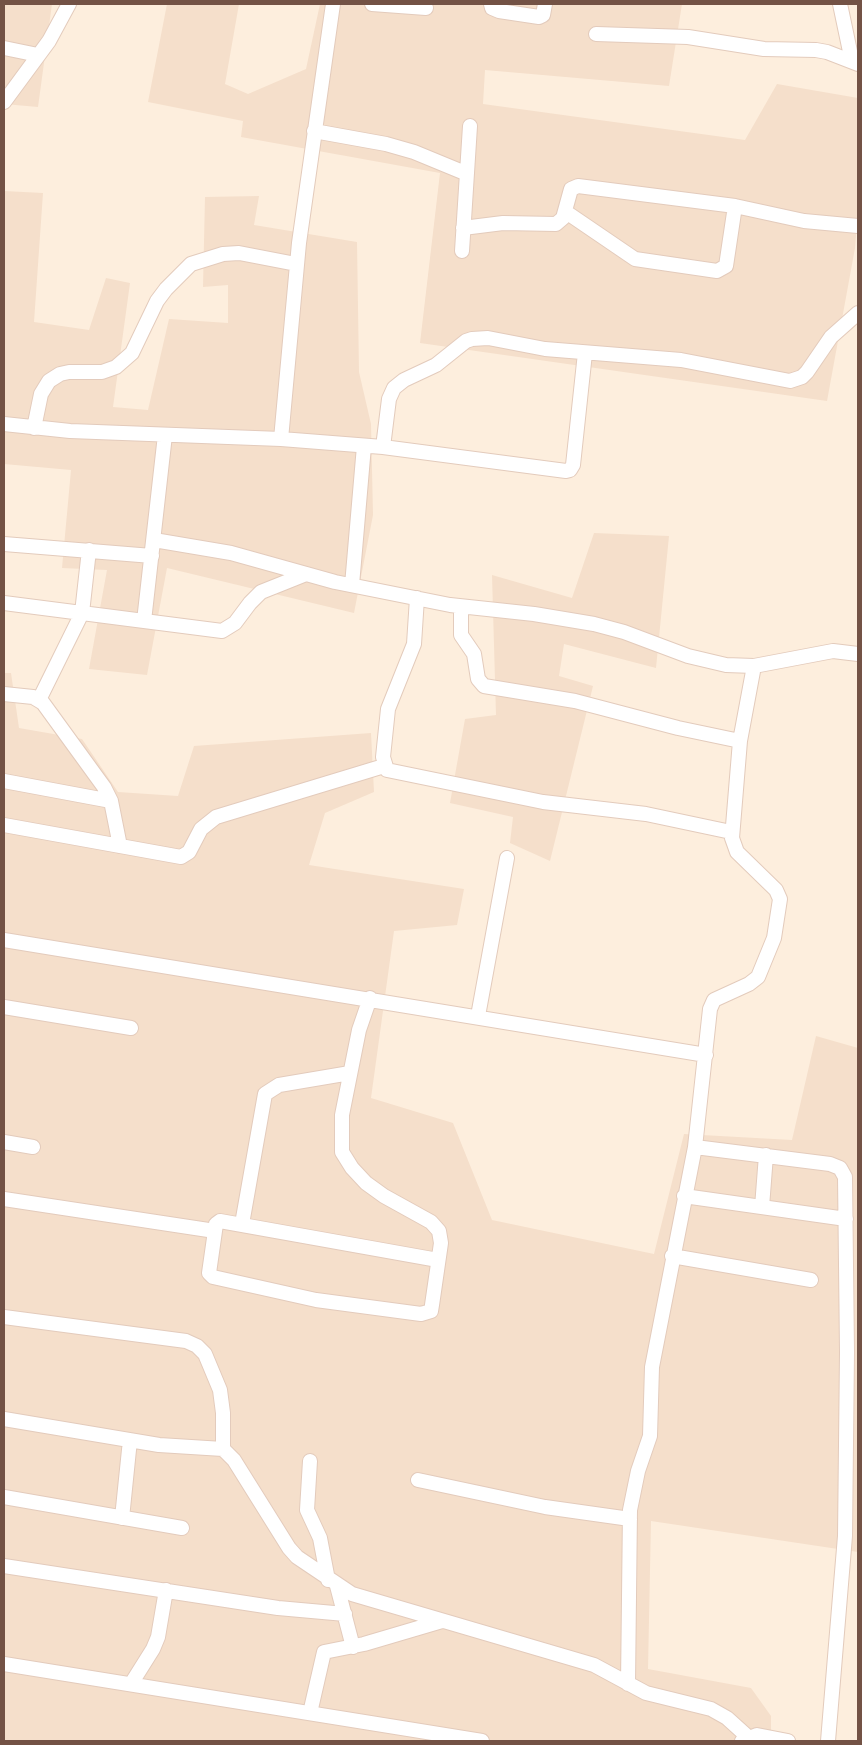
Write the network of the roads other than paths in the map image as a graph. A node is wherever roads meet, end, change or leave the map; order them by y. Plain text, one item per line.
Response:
1 (69, 4) edge
2 (333, 4) edge
3 (372, 4) edge
4 (491, 4) edge
5 (545, 4) edge
6 (840, 4) edge
7 (426, 8) dead end
8 (596, 34) dead end
9 (4, 48) edge
10 (38, 55) junction
11 (855, 63) edge
12 (4, 102) edge
13 (470, 126) dead end
14 (314, 131) junction
15 (465, 174) junction
16 (735, 206) junction
17 (566, 212) junction
18 (858, 226) edge
19 (463, 228) junction
20 (462, 251) dead end
21 (296, 264) junction
22 (858, 313) edge
23 (585, 353) junction
24 (4, 424) edge
25 (34, 428) junction
26 (165, 435) junction
27 (281, 439) junction
28 (364, 446) junction
29 (383, 448) junction
30 (154, 540) junction
31 (4, 544) edge
32 (89, 550) junction
33 (152, 556) junction
34 (306, 574) junction
35 (352, 585) junction
36 (417, 598) junction
37 (4, 603) edge
38 (461, 607) junction
39 (82, 613) junction
40 (144, 621) junction
41 (858, 654) edge
42 (754, 666) junction
43 (4, 694) edge
44 (38, 700) junction
45 (740, 741) junction
46 (384, 766) junction
47 (4, 781) edge
48 (111, 802) junction
49 (4, 825) edge
50 (731, 832) junction
51 (120, 846) junction
52 (507, 858) dead end
53 (4, 940) edge
54 (370, 998) junction
55 (4, 1007) edge
56 (478, 1016) junction
57 (131, 1028) dead end
58 (706, 1055) junction
59 (350, 1073) junction
60 (4, 1142) edge
61 (33, 1147) dead end
62 (695, 1147) junction
63 (766, 1155) junction
64 (684, 1196) junction
65 (4, 1199) edge
66 (762, 1207) junction
67 (846, 1219) junction
68 (242, 1224) junction
69 (215, 1231) junction
70 (672, 1256) junction
71 (438, 1260) junction
72 (811, 1280) dead end
73 (4, 1317) edge
74 (852, 1322) edge
75 (4, 1420) edge
76 (130, 1440) junction
77 (224, 1449) junction
78 (310, 1461) dead end
79 (418, 1480) dead end
80 (4, 1497) edge
81 (122, 1518) junction
82 (630, 1519) junction
83 (182, 1528) dead end
84 (4, 1566) edge
85 (333, 1583) junction
86 (166, 1590) junction
87 (345, 1614) junction
88 (443, 1620) junction
89 (353, 1647) junction
90 (4, 1664) edge
91 (131, 1684) junction
92 (628, 1684) junction
93 (310, 1713) junction
94 (744, 1739) edge
95 (482, 1741) edge
96 (788, 1741) edge
97 (828, 1741) edge

1 - 10 street
2 - 14 street
3 - 7 street
4 - 5 street
6 - 11 street
8 - 11 street
9 - 10 street
10 - 12 street
13 - 15 street
14 - 15 street
14 - 21 street
15 - 19 street
16 - 17 street
16 - 17 street
16 - 18 street
17 - 19 street
19 - 20 street
21 - 25 street
21 - 27 street
22 - 23 street
23 - 29 street
23 - 29 street
24 - 25 street
25 - 26 street
26 - 27 street
26 - 30 street
27 - 28 street
28 - 29 street
28 - 35 street
30 - 33 street
30 - 34 street
31 - 32 street
32 - 33 street
32 - 39 street
33 - 40 street
34 - 35 street
34 - 40 street
35 - 36 street
36 - 38 street
36 - 46 street
37 - 39 street
38 - 42 street
38 - 45 street
39 - 40 street
39 - 44 street
41 - 42 street
42 - 45 street
43 - 44 street
44 - 48 street
45 - 50 street
46 - 50 street
46 - 51 street
47 - 48 street
48 - 51 street
49 - 51 street
50 - 58 street
52 - 56 street
53 - 54 street
54 - 56 street
54 - 59 street
55 - 57 street
56 - 58 street
58 - 62 street
59 - 68 street
59 - 71 street
60 - 61 street
62 - 63 street
62 - 64 street
63 - 66 street
63 - 67 street
64 - 66 street
64 - 70 street
65 - 69 street
66 - 67 street
67 - 74 street
68 - 69 street
68 - 71 street
69 - 71 street
70 - 72 street
70 - 82 street
73 - 77 street
74 - 97 street
75 - 76 street
76 - 77 street
76 - 81 street
77 - 85 street
78 - 85 street
79 - 82 street
80 - 81 street
81 - 83 street
82 - 92 street
84 - 86 street
85 - 87 street
85 - 88 street
86 - 87 street
86 - 91 street
87 - 89 street
88 - 89 street
88 - 92 street
89 - 93 street
90 - 91 street
91 - 93 street
92 - 94 street
93 - 95 street
94 - 96 street

